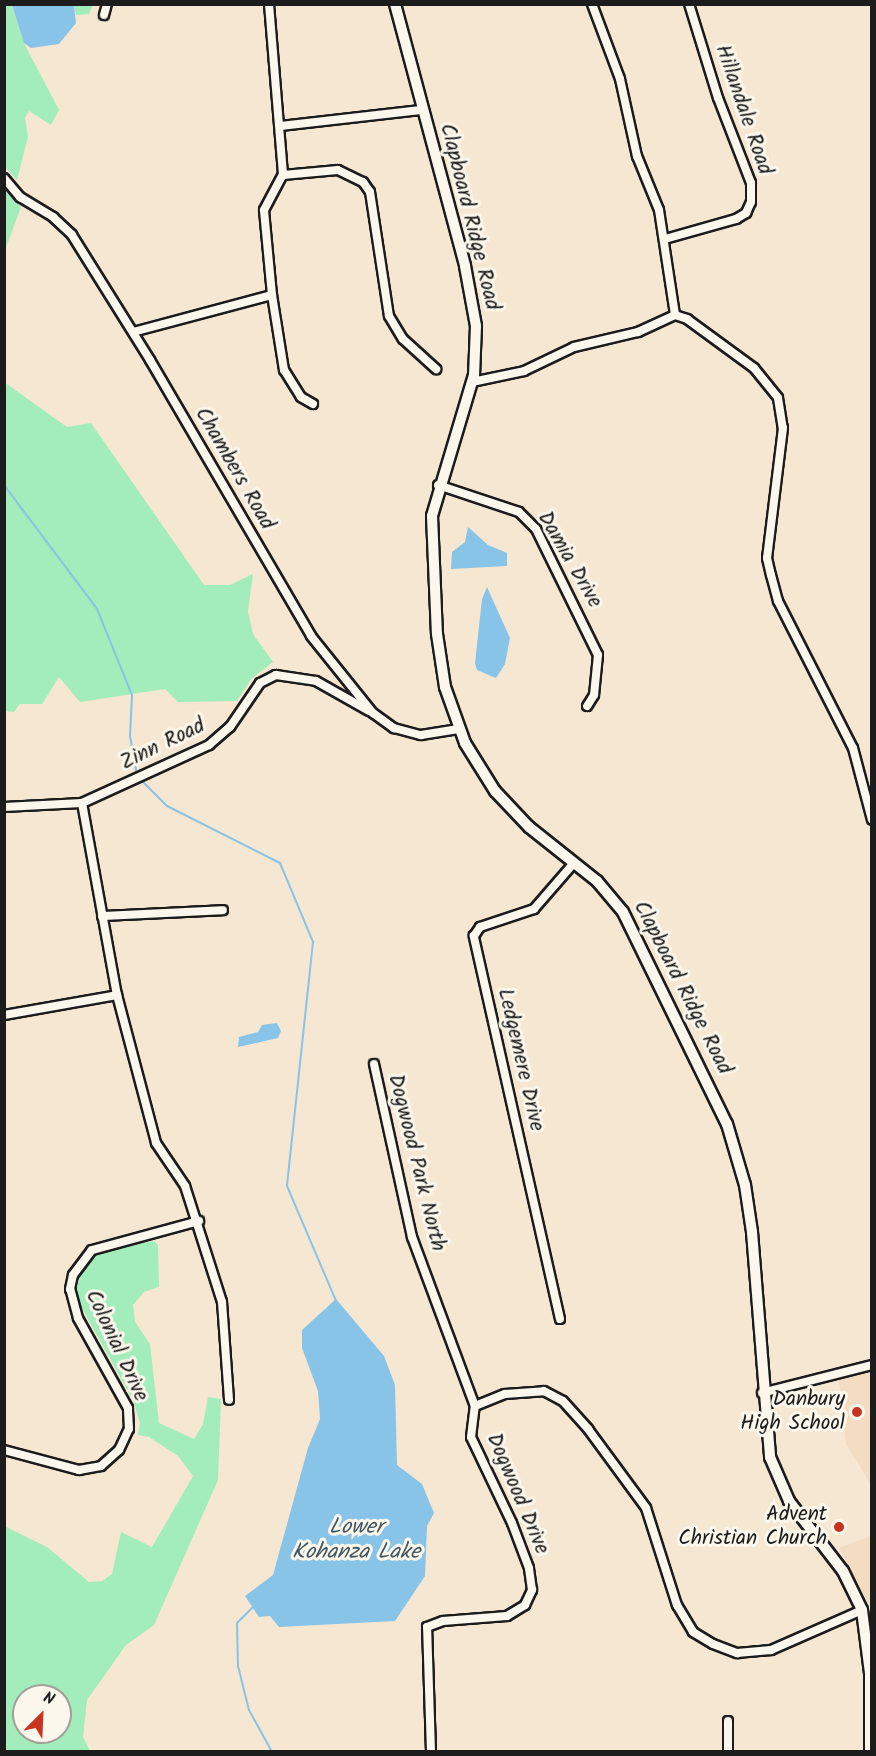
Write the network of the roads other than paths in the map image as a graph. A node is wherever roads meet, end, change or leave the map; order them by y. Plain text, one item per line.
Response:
1 (106, 4) edge
2 (269, 4) edge
3 (395, 4) edge
4 (592, 4) edge
5 (689, 4) edge
6 (104, 15) dead end
7 (421, 110) junction
8 (280, 126) junction
9 (283, 175) junction
10 (4, 178) edge
11 (665, 239) junction
12 (272, 295) junction
13 (675, 315) junction
14 (133, 332) junction
15 (436, 369) dead end
16 (472, 382) junction
17 (313, 404) dead end
18 (438, 485) junction
19 (587, 706) dead end
20 (373, 713) junction
21 (459, 729) junction
22 (82, 802) junction
23 (4, 807) edge
24 (872, 820) edge
25 (574, 863) junction
26 (223, 910) dead end
27 (102, 916) junction
28 (117, 995) junction
29 (4, 1015) edge
30 (374, 1064) dead end
31 (199, 1221) junction
32 (560, 1318) dead end
33 (872, 1365) edge
34 (762, 1393) junction
35 (229, 1400) dead end
36 (475, 1406) junction
37 (4, 1450) edge
38 (862, 1610) junction
39 (728, 1721) dead end
40 (431, 1752) edge
41 (728, 1752) edge
42 (870, 1752) edge

1 - 6 street
2 - 8 street
3 - 7 main road, Clapboard Ridge Road
4 - 11 street
5 - 11 street, Hillandale Road
7 - 8 street
7 - 16 main road, Clapboard Ridge Road
8 - 9 street
9 - 12 street
9 - 15 street
10 - 14 street, Chambers Road
11 - 13 street
12 - 14 street
12 - 17 street
13 - 16 street
13 - 24 street
14 - 20 street, Chambers Road
16 - 18 main road, Clapboard Ridge Road
18 - 19 street, Damia Drive
18 - 21 main road, Clapboard Ridge Road
20 - 21 street, Chambers Road
20 - 22 street, Zinn Road
21 - 25 main road, Clapboard Ridge Road
22 - 23 street, Zinn Road
22 - 27 street
25 - 32 street, Ledgemere Drive
25 - 34 main road, Clapboard Ridge Road
26 - 27 street
27 - 28 street
28 - 29 street
28 - 31 street
30 - 36 street, Dogwood Park North
31 - 35 street
31 - 37 street, Colonial Drive
33 - 34 street
34 - 38 main road, Clapboard Ridge Road
36 - 38 street
36 - 40 street, Dogwood Drive
38 - 42 main road, Clapboard Ridge Road
39 - 41 street

